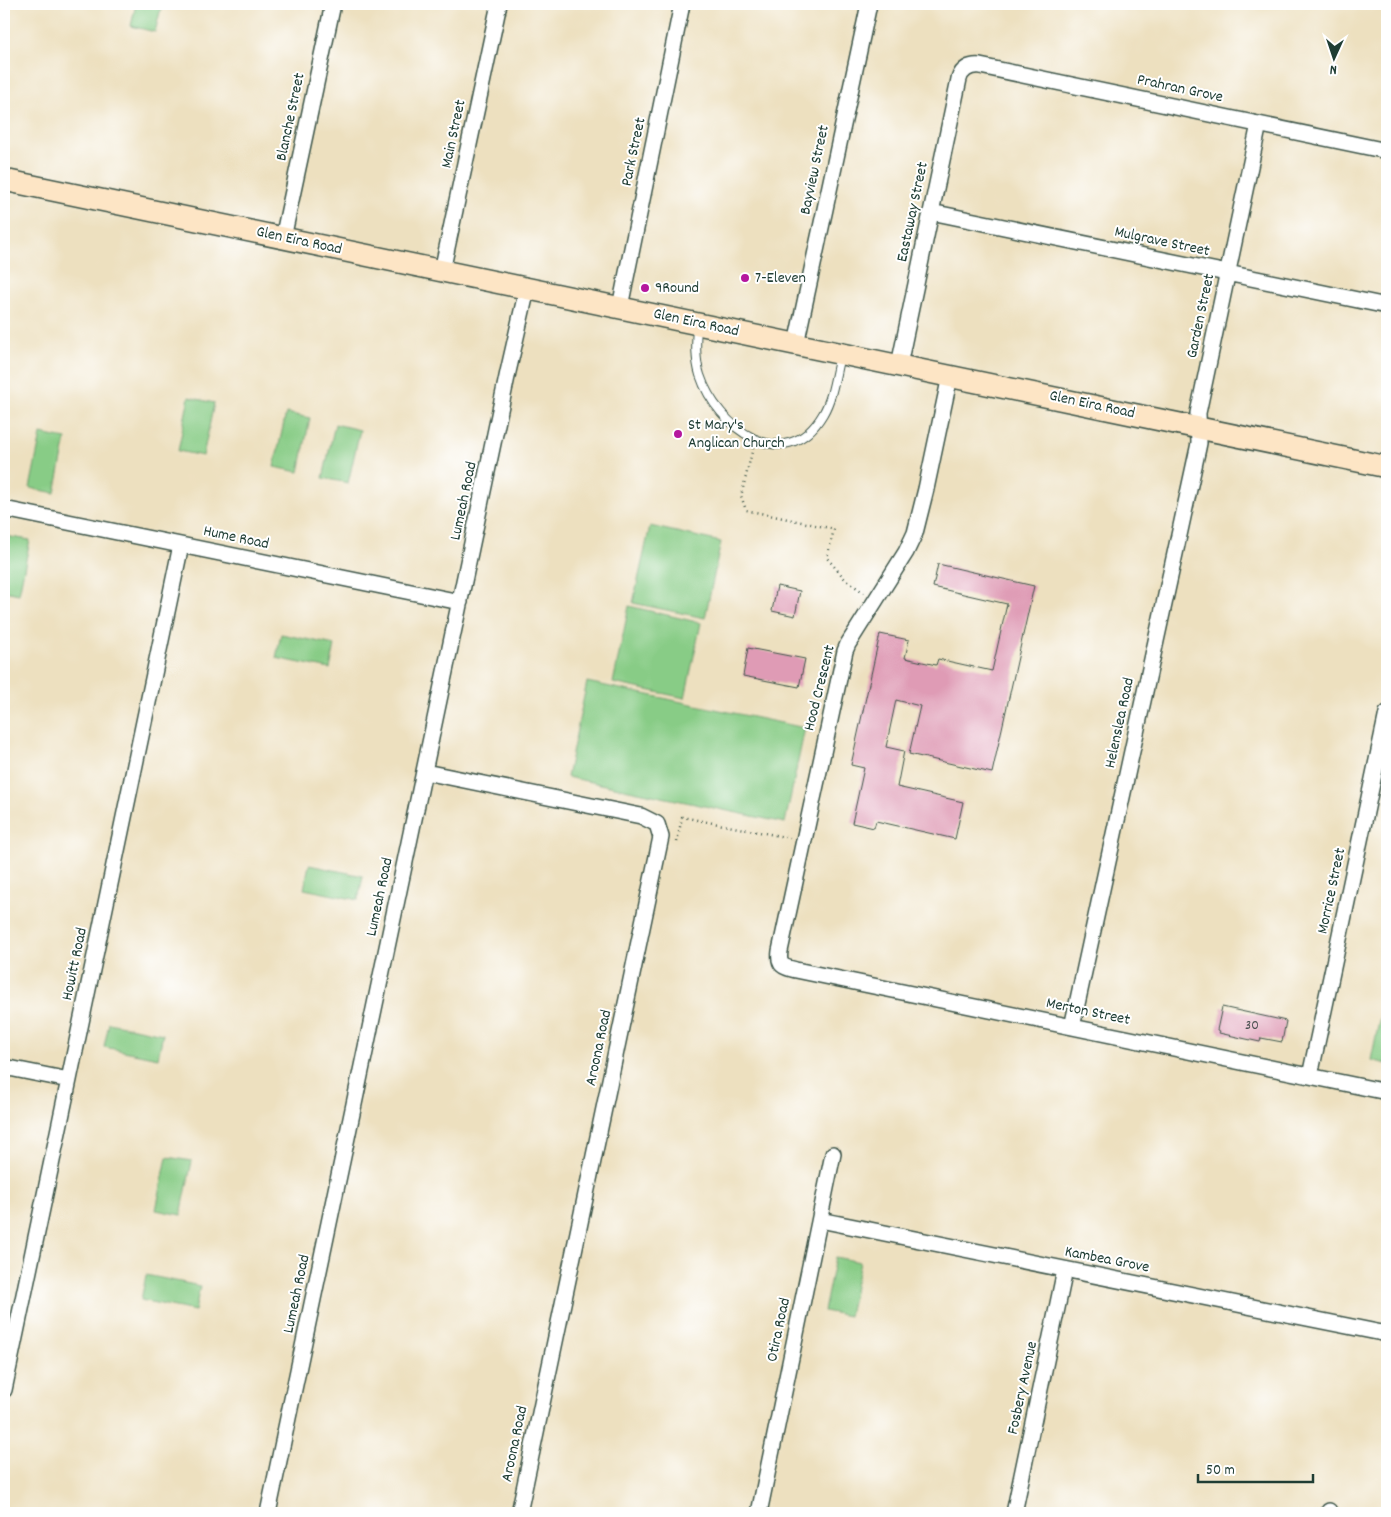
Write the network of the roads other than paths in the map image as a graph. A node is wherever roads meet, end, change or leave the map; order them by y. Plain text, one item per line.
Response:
1 (333, 4) edge
2 (499, 4) edge
3 (682, 4) edge
4 (869, 4) edge
5 (966, 68) joint
6 (1259, 124) junction
7 (1387, 150) edge
8 (4, 180) edge
9 (931, 212) junction
10 (283, 238) junction
11 (442, 271) junction
12 (1228, 273) junction
13 (527, 289) junction
14 (1387, 306) edge
15 (620, 308) junction
16 (697, 324) junction
17 (796, 344) junction
18 (840, 353) junction
19 (899, 365) junction
20 (950, 376) junction
21 (1199, 428) junction
22 (1387, 467) edge
23 (4, 509) edge
24 (181, 545) junction
25 (460, 602) junction
26 (1387, 713) edge
27 (425, 772) junction
28 (782, 965) joint
29 (1072, 1027) junction
30 (4, 1067) edge
31 (1310, 1076) junction
32 (69, 1080) junction
33 (1387, 1092) edge
34 (833, 1154) dead end
35 (820, 1220) junction
36 (1066, 1270) junction
37 (1387, 1334) edge
38 (4, 1390) edge
39 (268, 1513) edge
40 (519, 1513) edge
41 (759, 1513) edge
42 (1014, 1513) edge

1 - 10 street, Blanche Street
2 - 11 street, Main Street
3 - 15 street, Park Street
4 - 17 street, Bayview Street
5 - 6 street, Prahran Grove
5 - 9 street, Eastaway Street
6 - 7 street, Prahran Grove
6 - 12 street, Garden Street
8 - 10 main road, Glen Eira Road
9 - 12 street, Mulgrave Street
9 - 19 street, Eastaway Street
10 - 11 main road, Glen Eira Road
11 - 13 main road, Glen Eira Road
12 - 14 street, Mulgrave Street
12 - 21 street, Garden Street
13 - 15 main road, Glen Eira Road
13 - 25 street, Lumeah Road
15 - 16 main road, Glen Eira Road
16 - 17 main road, Glen Eira Road
16 - 18 lane
17 - 18 main road, Glen Eira Road
18 - 19 main road, Glen Eira Road
19 - 20 main road, Glen Eira Road
20 - 21 main road, Glen Eira Road
20 - 28 street, Hood Crescent
21 - 22 main road, Glen Eira Road
21 - 29 street, Helenslea Road
23 - 24 street, Hume Road
24 - 25 street, Hume Road
24 - 32 street, Howitt Road
25 - 27 street, Lumeah Road
26 - 31 street, Morrice Street
27 - 39 street, Lumeah Road
27 - 40 street, Aroona Road
28 - 29 street, Merton Street
29 - 31 street, Merton Street
30 - 32 street
31 - 33 street, Merton Street
32 - 38 street, Howitt Road
34 - 35 street, Otira Road
35 - 36 street, Kambea Grove
35 - 41 street, Otira Road
36 - 37 street, Kambea Grove
36 - 42 street, Fosbery Avenue

